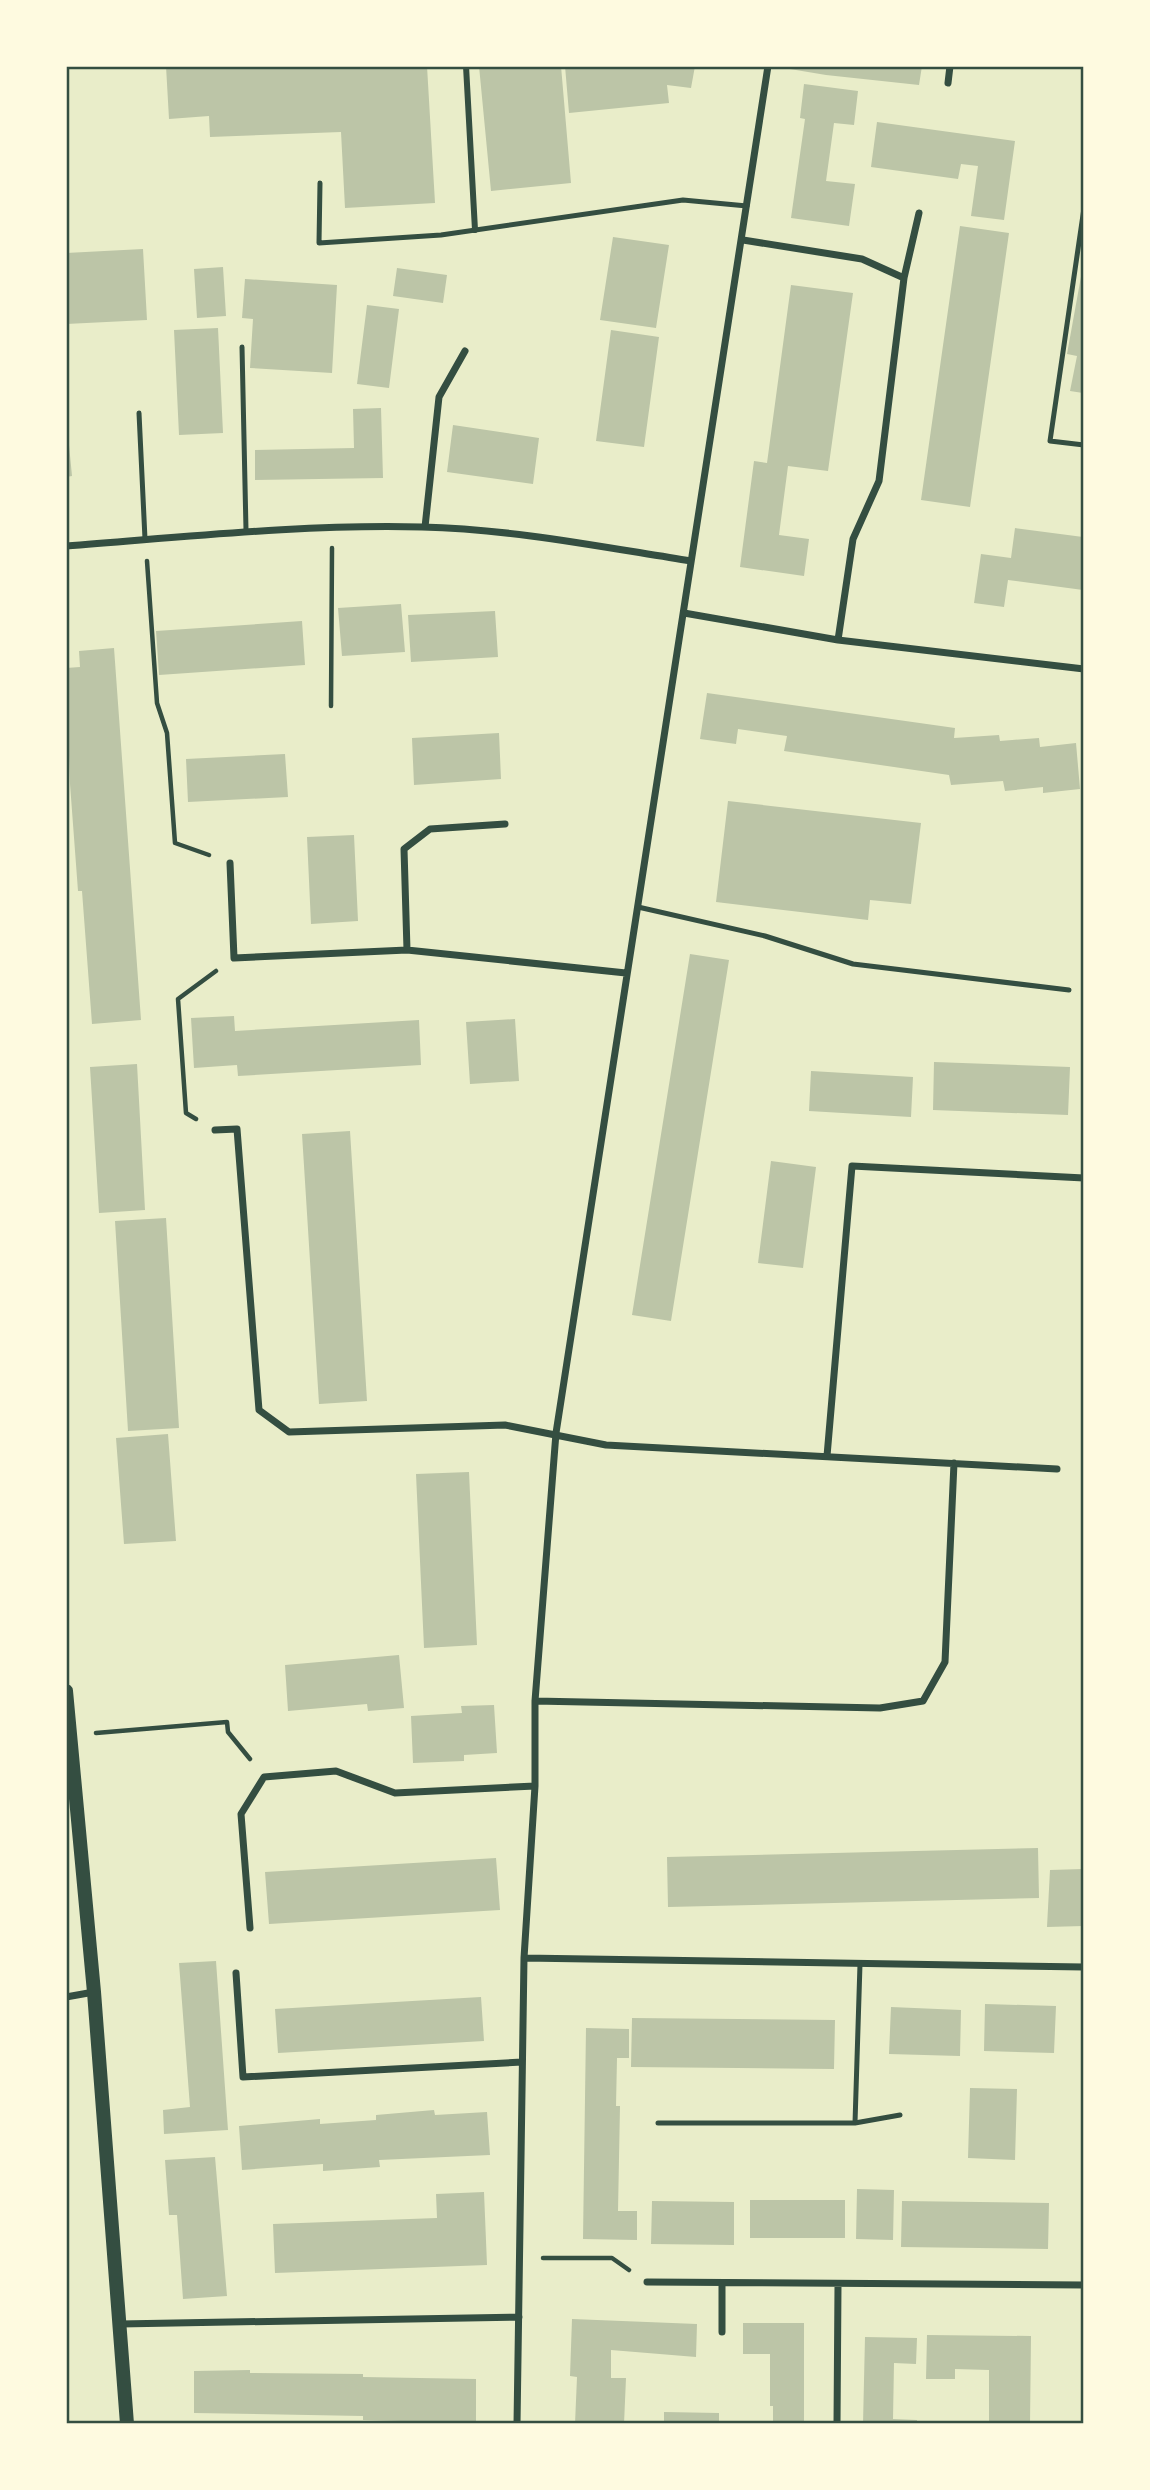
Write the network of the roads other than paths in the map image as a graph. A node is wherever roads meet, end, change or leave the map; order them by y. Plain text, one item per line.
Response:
1 (466, 66) edge
2 (768, 66) edge
3 (950, 66) edge
4 (948, 83) dead end
5 (320, 183) dead end
6 (747, 206) junction
7 (1083, 208) edge
8 (919, 213) dead end
9 (475, 230) junction
10 (743, 240) junction
11 (904, 278) junction
12 (242, 347) dead end
13 (465, 351) dead end
14 (139, 413) dead end
15 (1083, 445) edge
16 (425, 527) junction
17 (246, 530) junction
18 (145, 539) junction
19 (66, 546) edge
20 (691, 561) junction
21 (684, 613) junction
22 (838, 640) junction
23 (1083, 669) edge
24 (505, 824) dead end
25 (230, 863) road end
26 (638, 907) junction
27 (407, 950) junction
28 (626, 973) junction
29 (1069, 990) dead end
30 (215, 1130) road end
31 (1083, 1178) edge
32 (556, 1433) junction
33 (827, 1456) junction
34 (954, 1463) junction
35 (1057, 1469) dead end
36 (66, 1691) edge
37 (535, 1701) junction
38 (535, 1786) junction
39 (250, 1928) dead end
40 (524, 1958) junction
41 (860, 1964) junction
42 (1083, 1967) edge
43 (236, 1973) dead end
44 (94, 1992) junction
45 (66, 1997) edge
46 (522, 2062) junction
47 (900, 2115) dead end
48 (658, 2123) dead end
49 (855, 2123) junction
50 (647, 2282) road end
51 (722, 2283) junction
52 (838, 2284) junction
53 (1083, 2285) edge
54 (519, 2317) junction
55 (120, 2323) junction
56 (722, 2332) dead end
57 (127, 2424) edge
58 (517, 2424) edge
59 (836, 2424) edge

1 - 9 street
2 - 6 street
3 - 4 street
5 - 9 lane
6 - 9 lane
6 - 10 street
7 - 15 lane
8 - 11 street
10 - 11 street
10 - 20 street
11 - 22 street
12 - 17 lane
13 - 16 street
14 - 18 lane
16 - 17 street
16 - 20 street
17 - 18 street
18 - 19 street
20 - 21 street
21 - 22 street
21 - 26 street
22 - 23 street
24 - 27 street
25 - 27 street
26 - 28 street
26 - 29 lane
27 - 28 street
28 - 32 street
30 - 32 street
31 - 33 street
32 - 33 street
32 - 37 street
33 - 34 street
34 - 35 street
34 - 37 street
36 - 44 main road
37 - 38 street
38 - 39 street
38 - 40 street
40 - 41 street
40 - 46 street
41 - 42 street
41 - 49 lane
43 - 46 street
44 - 45 street
44 - 55 main road
46 - 54 street
47 - 49 lane
48 - 49 lane
50 - 51 street
51 - 52 street
51 - 56 street
52 - 53 street
52 - 59 street
54 - 55 street
54 - 58 street
55 - 57 main road

